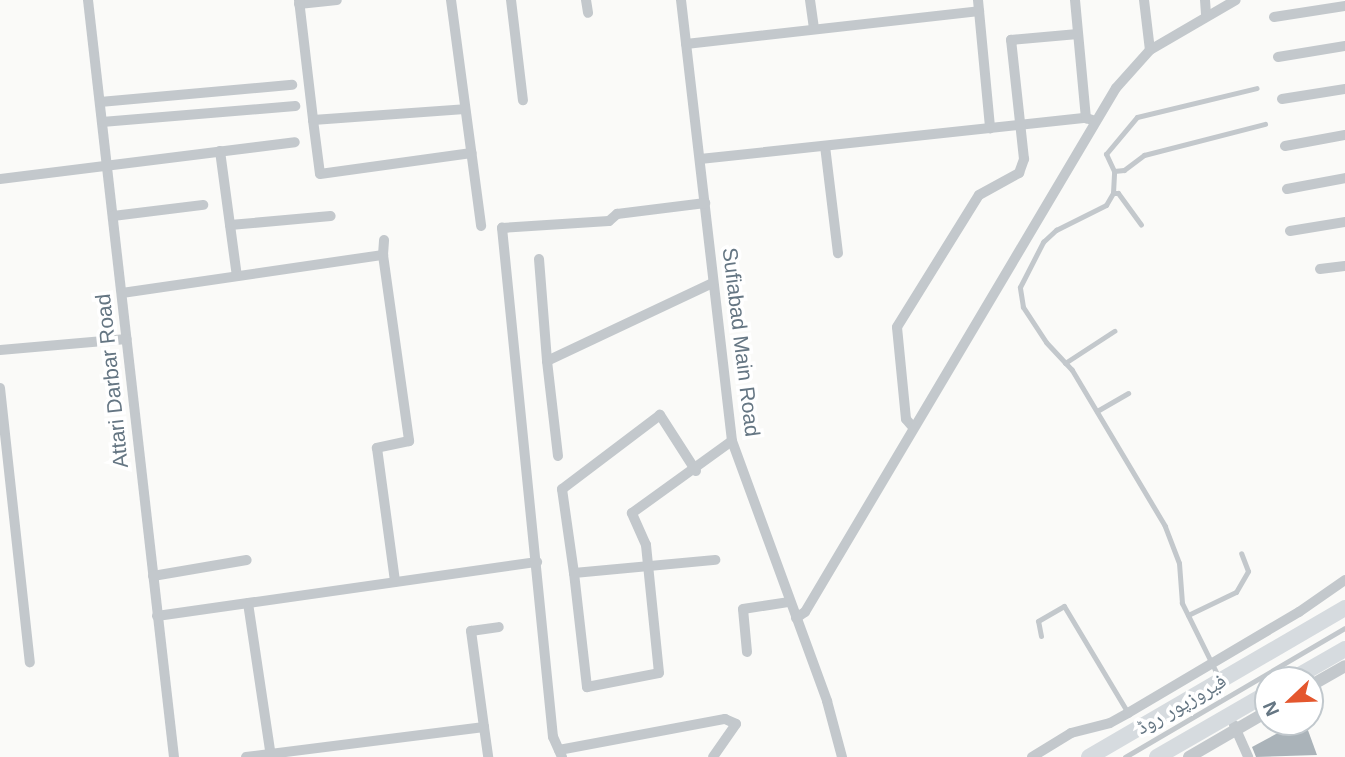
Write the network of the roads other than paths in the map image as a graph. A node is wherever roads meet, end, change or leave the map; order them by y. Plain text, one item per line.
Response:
1 (89, 0) edge
2 (337, 0) edge
3 (451, 0) edge
4 (510, 0) edge
5 (586, 0) edge
6 (681, 0) edge
7 (810, 0) edge
8 (1075, 0) edge
9 (1144, 0) edge
10 (1205, 0) edge
11 (1236, 0) edge
12 (299, 2) edge
13 (978, 5) edge
14 (1345, 6) edge
15 (588, 13) dead end
16 (1206, 15) junction
17 (1274, 17) dead end
18 (814, 29) junction
19 (1078, 34) junction
20 (686, 44) junction
21 (1345, 46) edge
22 (1150, 50) junction
23 (1278, 57) dead end
24 (292, 85) dead end
25 (1257, 88) dead end
26 (1345, 89) edge
27 (1282, 99) dead end
28 (523, 100) dead end
29 (100, 102) junction
30 (295, 106) dead end
31 (465, 109) junction
32 (1091, 119) junction
33 (313, 120) junction
34 (102, 122) junction
35 (1265, 124) dead end
36 (1020, 125) junction
37 (990, 128) junction
38 (1345, 135) edge
39 (295, 142) dead end
40 (825, 146) junction
41 (1285, 146) dead end
42 (220, 151) junction
43 (471, 153) junction
44 (700, 159) junction
45 (107, 164) junction
46 (1114, 171) junction
47 (1345, 178) edge
48 (0, 179) edge
49 (1287, 189) dead end
50 (1113, 193) junction
51 (705, 203) junction
52 (202, 205) dead end
53 (113, 216) junction
54 (331, 216) dead end
55 (1345, 222) edge
56 (230, 225) junction
57 (1141, 225) dead end
58 (481, 226) dead end
59 (1290, 232) dead end
60 (384, 240) dead end
61 (838, 253) dead end
62 (383, 255) junction
63 (540, 259) dead end
64 (1345, 266) edge
65 (1320, 269) dead end
66 (237, 276) junction
67 (713, 283) junction
68 (122, 293) junction
69 (1114, 331) dead end
70 (127, 339) junction
71 (0, 350) edge
72 (547, 361) junction
73 (1065, 363) junction
74 (0, 388) edge
75 (1128, 393) dead end
76 (1097, 411) junction
77 (912, 426) junction
78 (732, 441) junction
79 (558, 456) dead end
80 (696, 471) junction
81 (1241, 553) dead end
82 (247, 560) dead end
83 (715, 560) dead end
84 (537, 562) junction
85 (648, 565) junction
86 (574, 573) junction
87 (153, 576) junction
88 (1345, 580) edge
89 (395, 582) junction
90 (789, 602) junction
91 (248, 603) junction
92 (1345, 608) edge
93 (1188, 615) junction
94 (157, 616) junction
95 (796, 618) junction
96 (499, 626) dead end
97 (1345, 628) edge
98 (1041, 636) dead end
99 (1345, 649) edge
100 (747, 652) dead end
101 (30, 663) dead end
102 (1212, 665) junction
103 (1315, 666) edge
104 (1345, 666) edge
105 (1324, 678) edge
106 (1220, 680) junction
107 (1254, 705) edge
108 (1128, 713) junction
109 (1254, 716) edge
110 (1232, 723) junction
111 (484, 727) junction
112 (310, 753) edge
113 (560, 753) edge
114 (271, 755) edge
115 (174, 757) edge
116 (246, 757) edge
117 (488, 757) edge
118 (713, 757) edge
119 (842, 757) edge
120 (1032, 757) edge
121 (1089, 757) edge
122 (1125, 757) edge
123 (1157, 757) edge
124 (1189, 757) edge
125 (1248, 757) edge

1 - 29 street, Attari Darbar Road
2 - 12 street
3 - 31 street
4 - 28 street
5 - 15 street
6 - 20 street, Sufiabad Main Road
7 - 18 street
8 - 19 street
9 - 22 street
10 - 16 street
11 - 16 street
12 - 33 street
13 - 18 street
13 - 37 street
14 - 17 street
16 - 22 street
18 - 20 street
19 - 32 street
19 - 36 street
20 - 44 street, Sufiabad Main Road
21 - 23 street
22 - 32 street
24 - 29 street
25 - 46 lane
26 - 27 street
29 - 34 street, Attari Darbar Road
30 - 34 street
31 - 33 street
31 - 43 street
32 - 36 street
32 - 77 street
33 - 43 street
34 - 45 street, Attari Darbar Road
35 - 46 lane
36 - 37 street
36 - 77 street
37 - 40 street
38 - 41 street
39 - 42 street
40 - 44 street
40 - 61 street
42 - 45 street
42 - 56 street
43 - 58 street
44 - 51 street, Sufiabad Main Road
45 - 48 street
45 - 53 street, Attari Darbar Road
46 - 50 lane
47 - 49 street
50 - 57 lane
50 - 73 lane
51 - 67 street, Sufiabad Main Road
51 - 84 street
52 - 53 street
53 - 68 street, Attari Darbar Road
54 - 56 street
55 - 59 street
56 - 66 street
60 - 62 street
62 - 66 street
62 - 89 street
63 - 72 street
64 - 65 street
66 - 68 street
67 - 72 street
67 - 78 street, Sufiabad Main Road
68 - 70 street, Attari Darbar Road
69 - 73 lane
70 - 71 street
70 - 87 street, Attari Darbar Road
72 - 79 street
73 - 76 lane
74 - 101 street
75 - 76 lane
76 - 93 lane
77 - 95 street
78 - 80 street
78 - 90 street, Sufiabad Main Road
80 - 85 street
80 - 86 street
81 - 93 lane
82 - 87 street
83 - 85 street
84 - 89 street
84 - 113 street
85 - 86 street
85 - 86 street
87 - 94 street, Attari Darbar Road
88 - 102 street
89 - 91 street
90 - 95 street, Sufiabad Main Road
90 - 100 street
91 - 94 street
91 - 114 street
92 - 106 main road, فیروزپور روڈ
93 - 102 lane
94 - 115 street, Attari Darbar Road
95 - 119 street, Sufiabad Main Road
96 - 111 street
97 - 122 lane
98 - 108 lane
99 - 103 main road
102 - 106 lane
102 - 108 street
104 - 105 street
106 - 121 main road, فیروزپور روڈ
107 - 110 main road, فیروزپور روڈ
108 - 120 street
109 - 110 street
110 - 123 main road, فیروزپور روڈ
110 - 124 street
110 - 125 street
111 - 112 street
111 - 117 street
112 - 114 street
113 - 118 street
114 - 116 street

